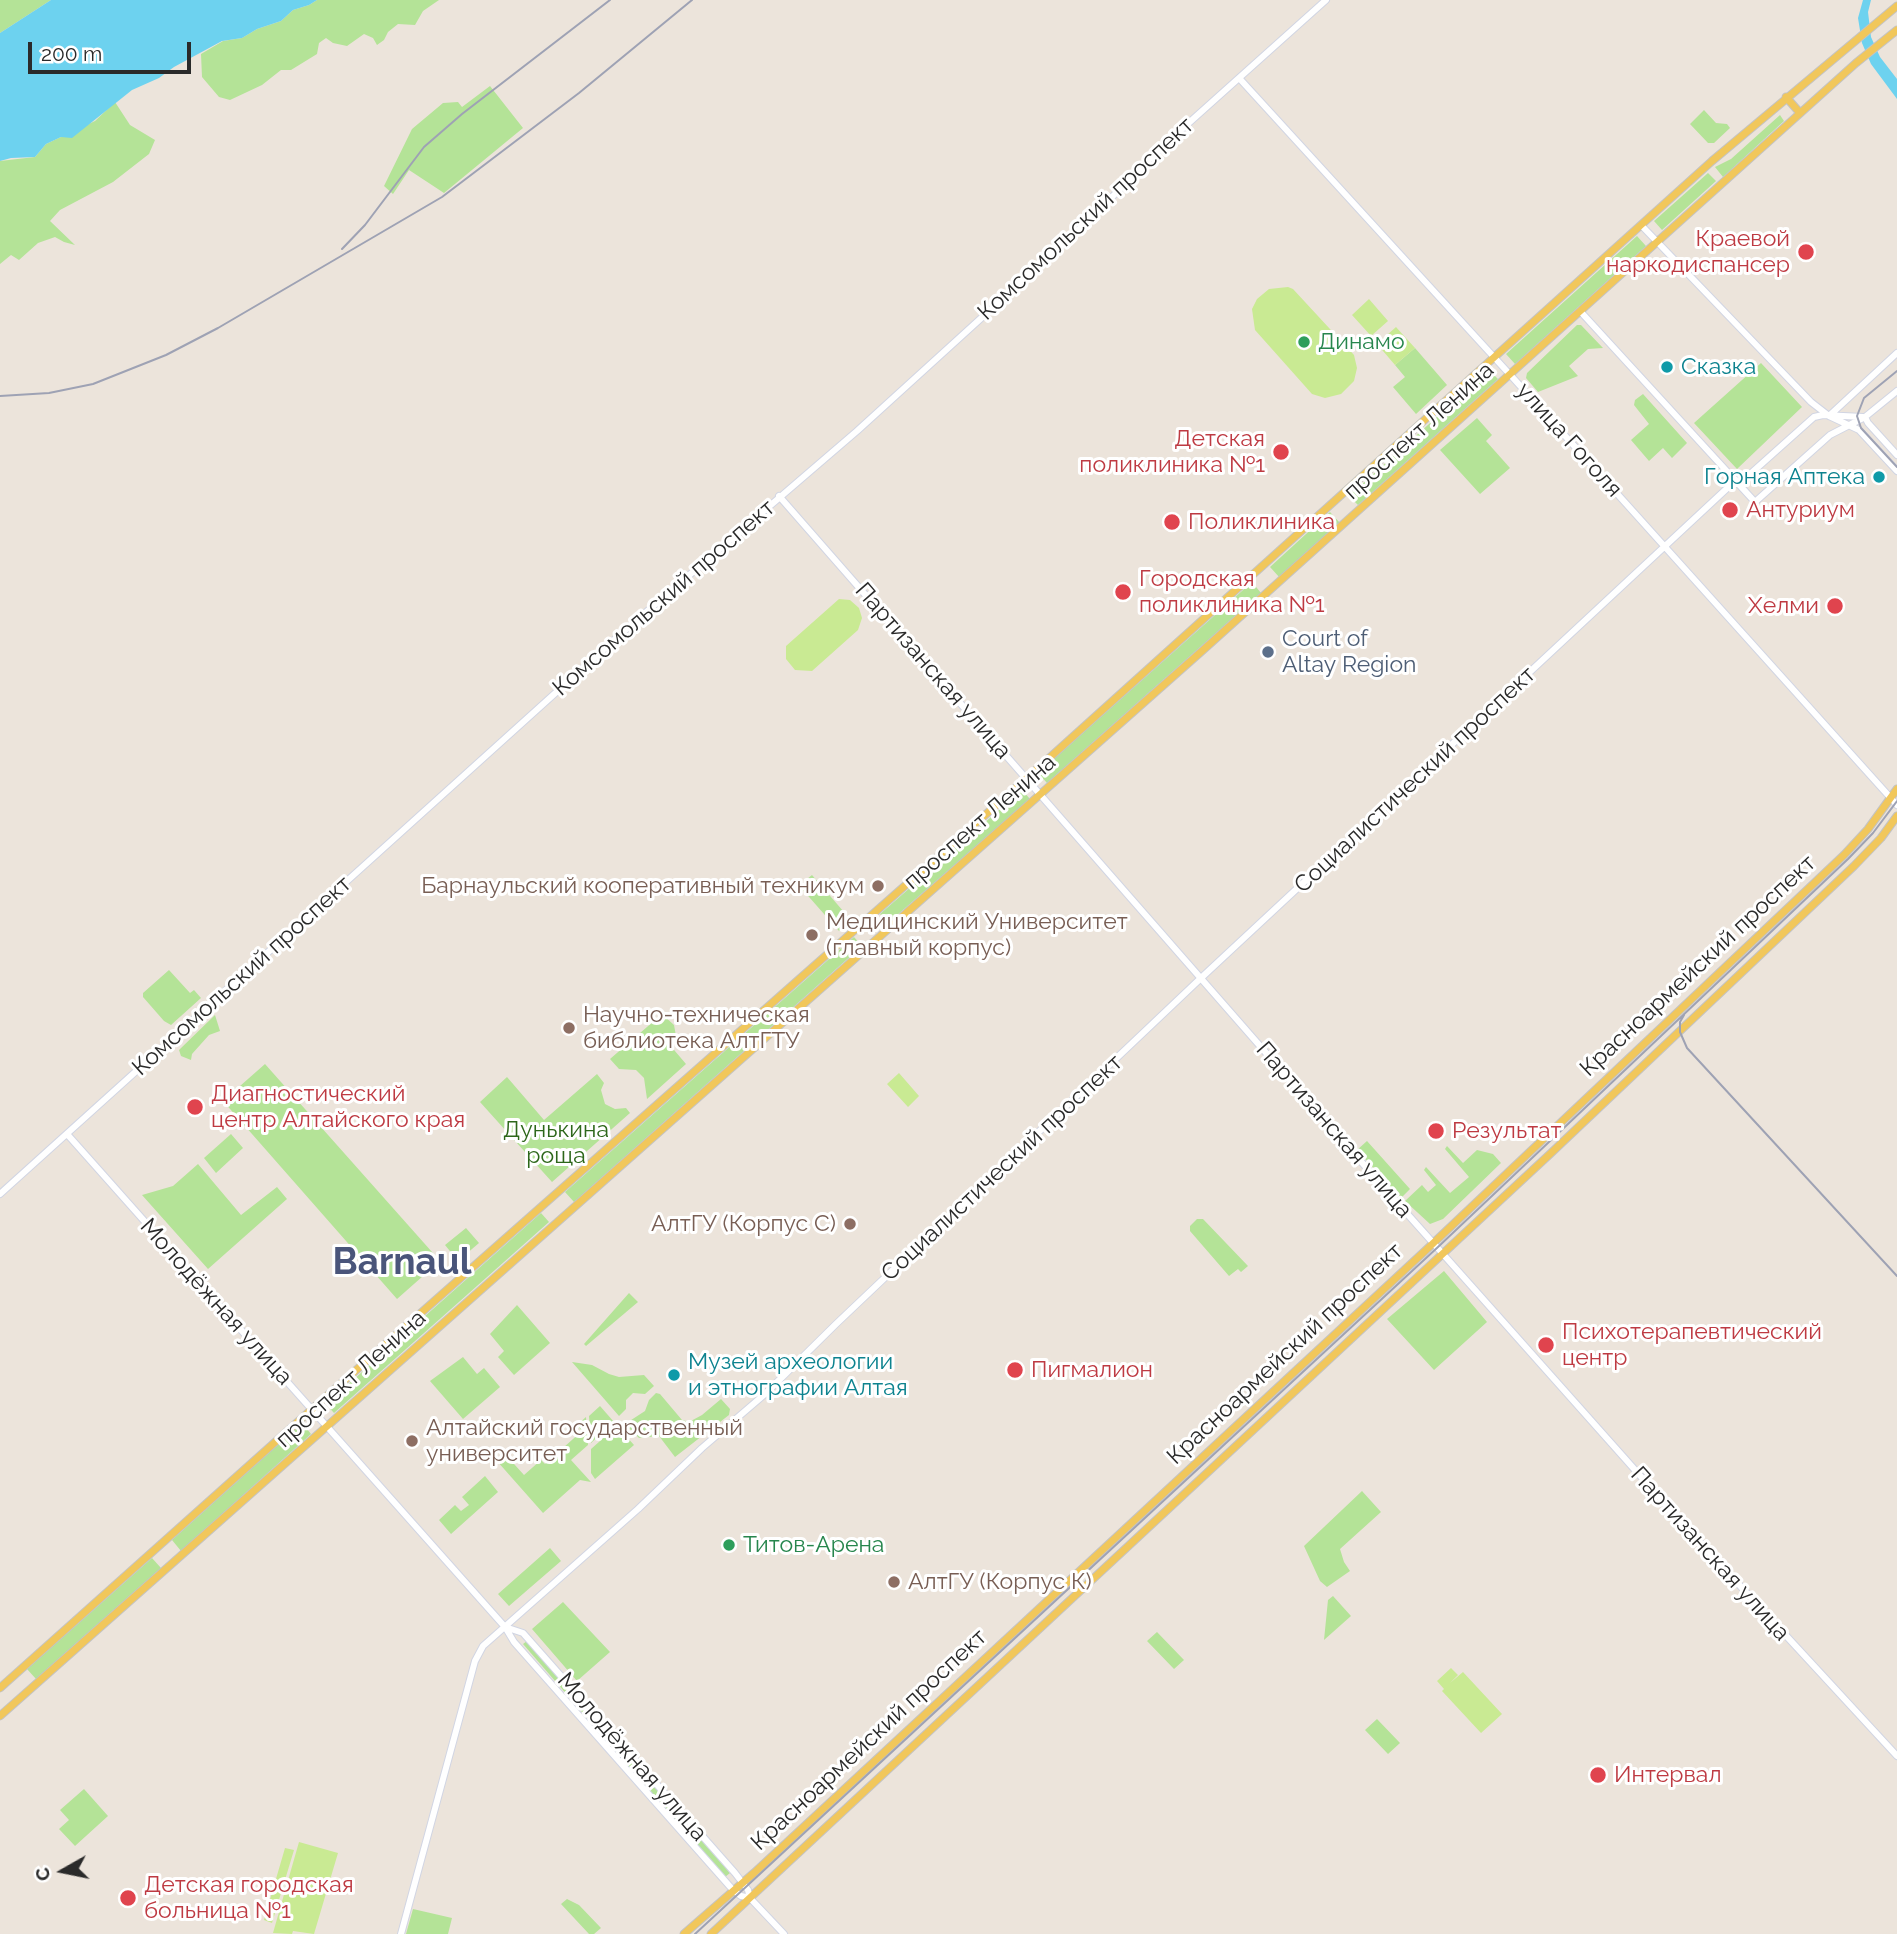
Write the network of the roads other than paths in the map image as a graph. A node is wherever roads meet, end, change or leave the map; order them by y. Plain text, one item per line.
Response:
1 (1326, 0) edge
2 (1895, 8) edge
3 (1896, 30) edge
4 (1239, 78) junction
5 (1786, 97) junction
6 (1800, 113) junction
7 (1641, 225) junction
8 (1657, 242) junction
9 (1580, 311) junction
10 (1897, 353) edge
11 (1494, 357) junction
12 (1510, 374) junction
13 (1897, 391) edge
14 (1829, 416) junction
15 (1867, 417) junction
16 (1848, 425) junction
17 (1830, 435) junction
18 (1897, 455) edge
19 (1897, 471) edge
20 (1737, 482) junction
21 (779, 496) junction
22 (1665, 546) junction
23 (1027, 778) junction
24 (1897, 789) edge
25 (1041, 793) junction
26 (1891, 798) junction
27 (1897, 805) edge
28 (1897, 816) edge
29 (1201, 978) junction
30 (67, 1134) junction
31 (1540, 1142) junction
32 (1550, 1154) junction
33 (0, 1194) edge
34 (1434, 1242) junction
35 (1444, 1254) junction
36 (312, 1410) junction
37 (1244, 1419) junction
38 (327, 1427) junction
39 (1253, 1429) junction
40 (505, 1627) junction
41 (0, 1688) edge
42 (0, 1716) edge
43 (1897, 1756) edge
44 (743, 1882) junction
45 (733, 1890) junction
46 (750, 1898) junction
47 (401, 1934) edge
48 (684, 1934) edge
49 (711, 1934) edge
50 (784, 1934) edge

1 - 4 street, Комсомольский проспект
2 - 5 main road, проспект Ленина
3 - 6 main road, проспект Ленина
4 - 11 street, улица Гоголя
4 - 21 street, Комсомольский проспект
5 - 6 main road
5 - 7 main road, проспект Ленина
6 - 8 main road, проспект Ленина
7 - 8 street
7 - 11 main road, проспект Ленина
8 - 9 main road, проспект Ленина
8 - 14 street
9 - 12 main road, проспект Ленина
9 - 20 street
10 - 14 street, Социалистический проспект
11 - 12 street, улица Гоголя
11 - 23 main road, проспект Ленина
12 - 22 street, улица Гоголя
12 - 25 main road, проспект Ленина
13 - 15 street
14 - 15 street
14 - 16 street
14 - 17 street
14 - 20 street, Социалистический проспект
15 - 16 street
15 - 18 street
16 - 17 street
16 - 19 street
17 - 20 street
20 - 22 street, Социалистический проспект
21 - 23 street, Партизанская улица
21 - 30 street, Комсомольский проспект
22 - 26 street, улица Гоголя
22 - 29 street, Социалистический проспект
23 - 25 street, Партизанская улица
23 - 36 main road, проспект Ленина
24 - 26 main road, Красноармейский проспект
25 - 29 street, Партизанская улица
25 - 38 main road, проспект Ленина
26 - 27 street, улица Гоголя
26 - 31 main road, Красноармейский проспект
28 - 32 main road, Красноармейский проспект
29 - 34 street, Партизанская улица
29 - 40 street, Социалистический проспект
30 - 33 street, Комсомольский проспект
30 - 36 street, Молодёжная улица
31 - 32 main road
31 - 34 main road, Красноармейский проспект
32 - 35 main road, Красноармейский проспект
34 - 35 street, Партизанская улица
34 - 37 main road, Красноармейский проспект
35 - 39 main road, Красноармейский проспект
35 - 43 street, Партизанская улица
36 - 38 street, Молодёжная улица
36 - 41 main road, проспект Ленина
37 - 39 main road
37 - 44 main road, Красноармейский проспект
38 - 40 street, Молодёжная улица
38 - 42 main road, проспект Ленина
39 - 46 main road, Красноармейский проспект
40 - 44 street, Молодёжная улица
40 - 45 street, Молодёжная улица
40 - 47 street, Социалистический проспект
44 - 45 main road, Красноармейский проспект
44 - 46 street, Молодёжная улица
45 - 46 street, Молодёжная улица
45 - 48 main road, Красноармейский проспект
46 - 49 main road, Красноармейский проспект
46 - 50 street, Молодёжная улица

